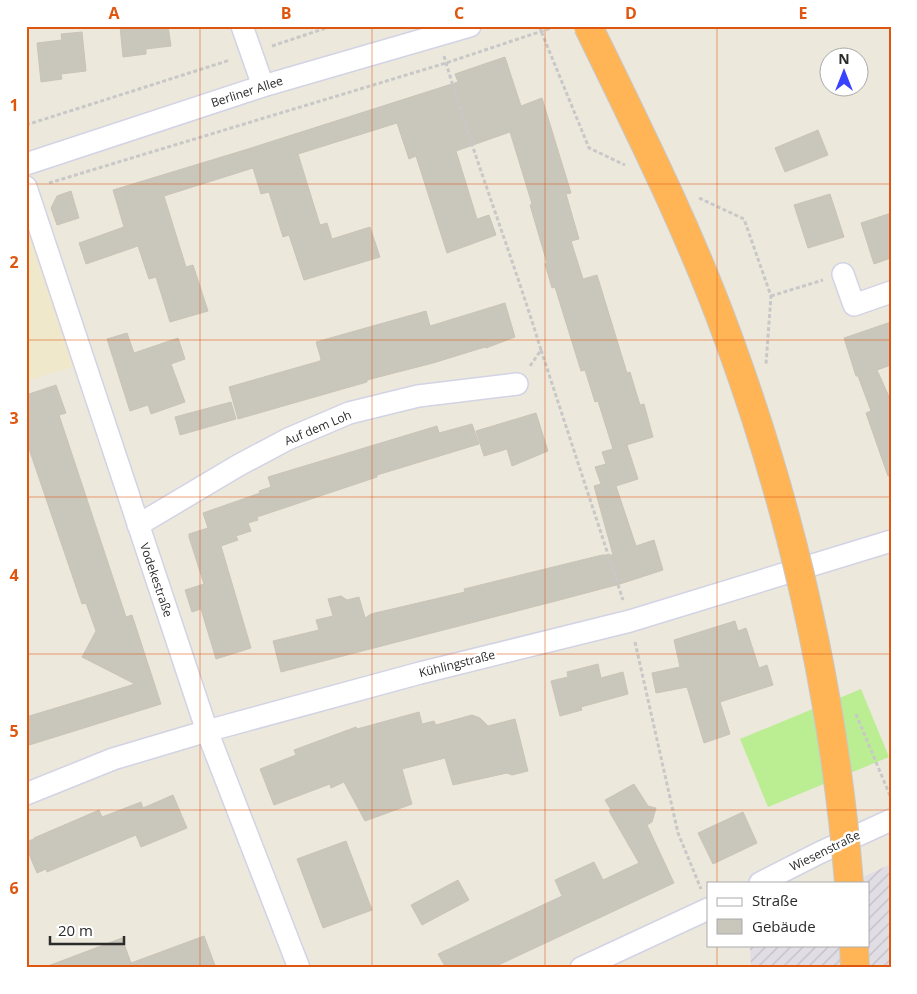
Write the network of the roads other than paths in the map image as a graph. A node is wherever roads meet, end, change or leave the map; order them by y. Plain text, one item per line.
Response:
1 (242, 26) edge
2 (470, 26) edge
3 (588, 26) edge
4 (264, 86) junction
5 (26, 164) edge
6 (27, 188) edge
7 (843, 274) road end
8 (891, 292) edge
9 (517, 384) road end
10 (138, 525) junction
11 (891, 541) edge
12 (207, 731) junction
13 (26, 794) edge
14 (891, 820) edge
15 (762, 882) edge
16 (849, 882) edge
17 (705, 900) edge
18 (854, 946) edge
19 (298, 968) edge
20 (580, 968) edge
21 (854, 968) edge

1 - 4 street
2 - 4 street, Berliner Allee
3 - 16 highway, bridge
4 - 5 street, Berliner Allee
6 - 10 street, Vodekestraße
7 - 8 street
9 - 10 street, Auf dem Loh
10 - 12 street, Vodekestraße
11 - 12 street, Kühlingstraße
12 - 13 street, Kühlingstraße
12 - 19 street, Vodekestraße
14 - 15 street, Wiesenstraße
17 - 20 street
18 - 21 highway

